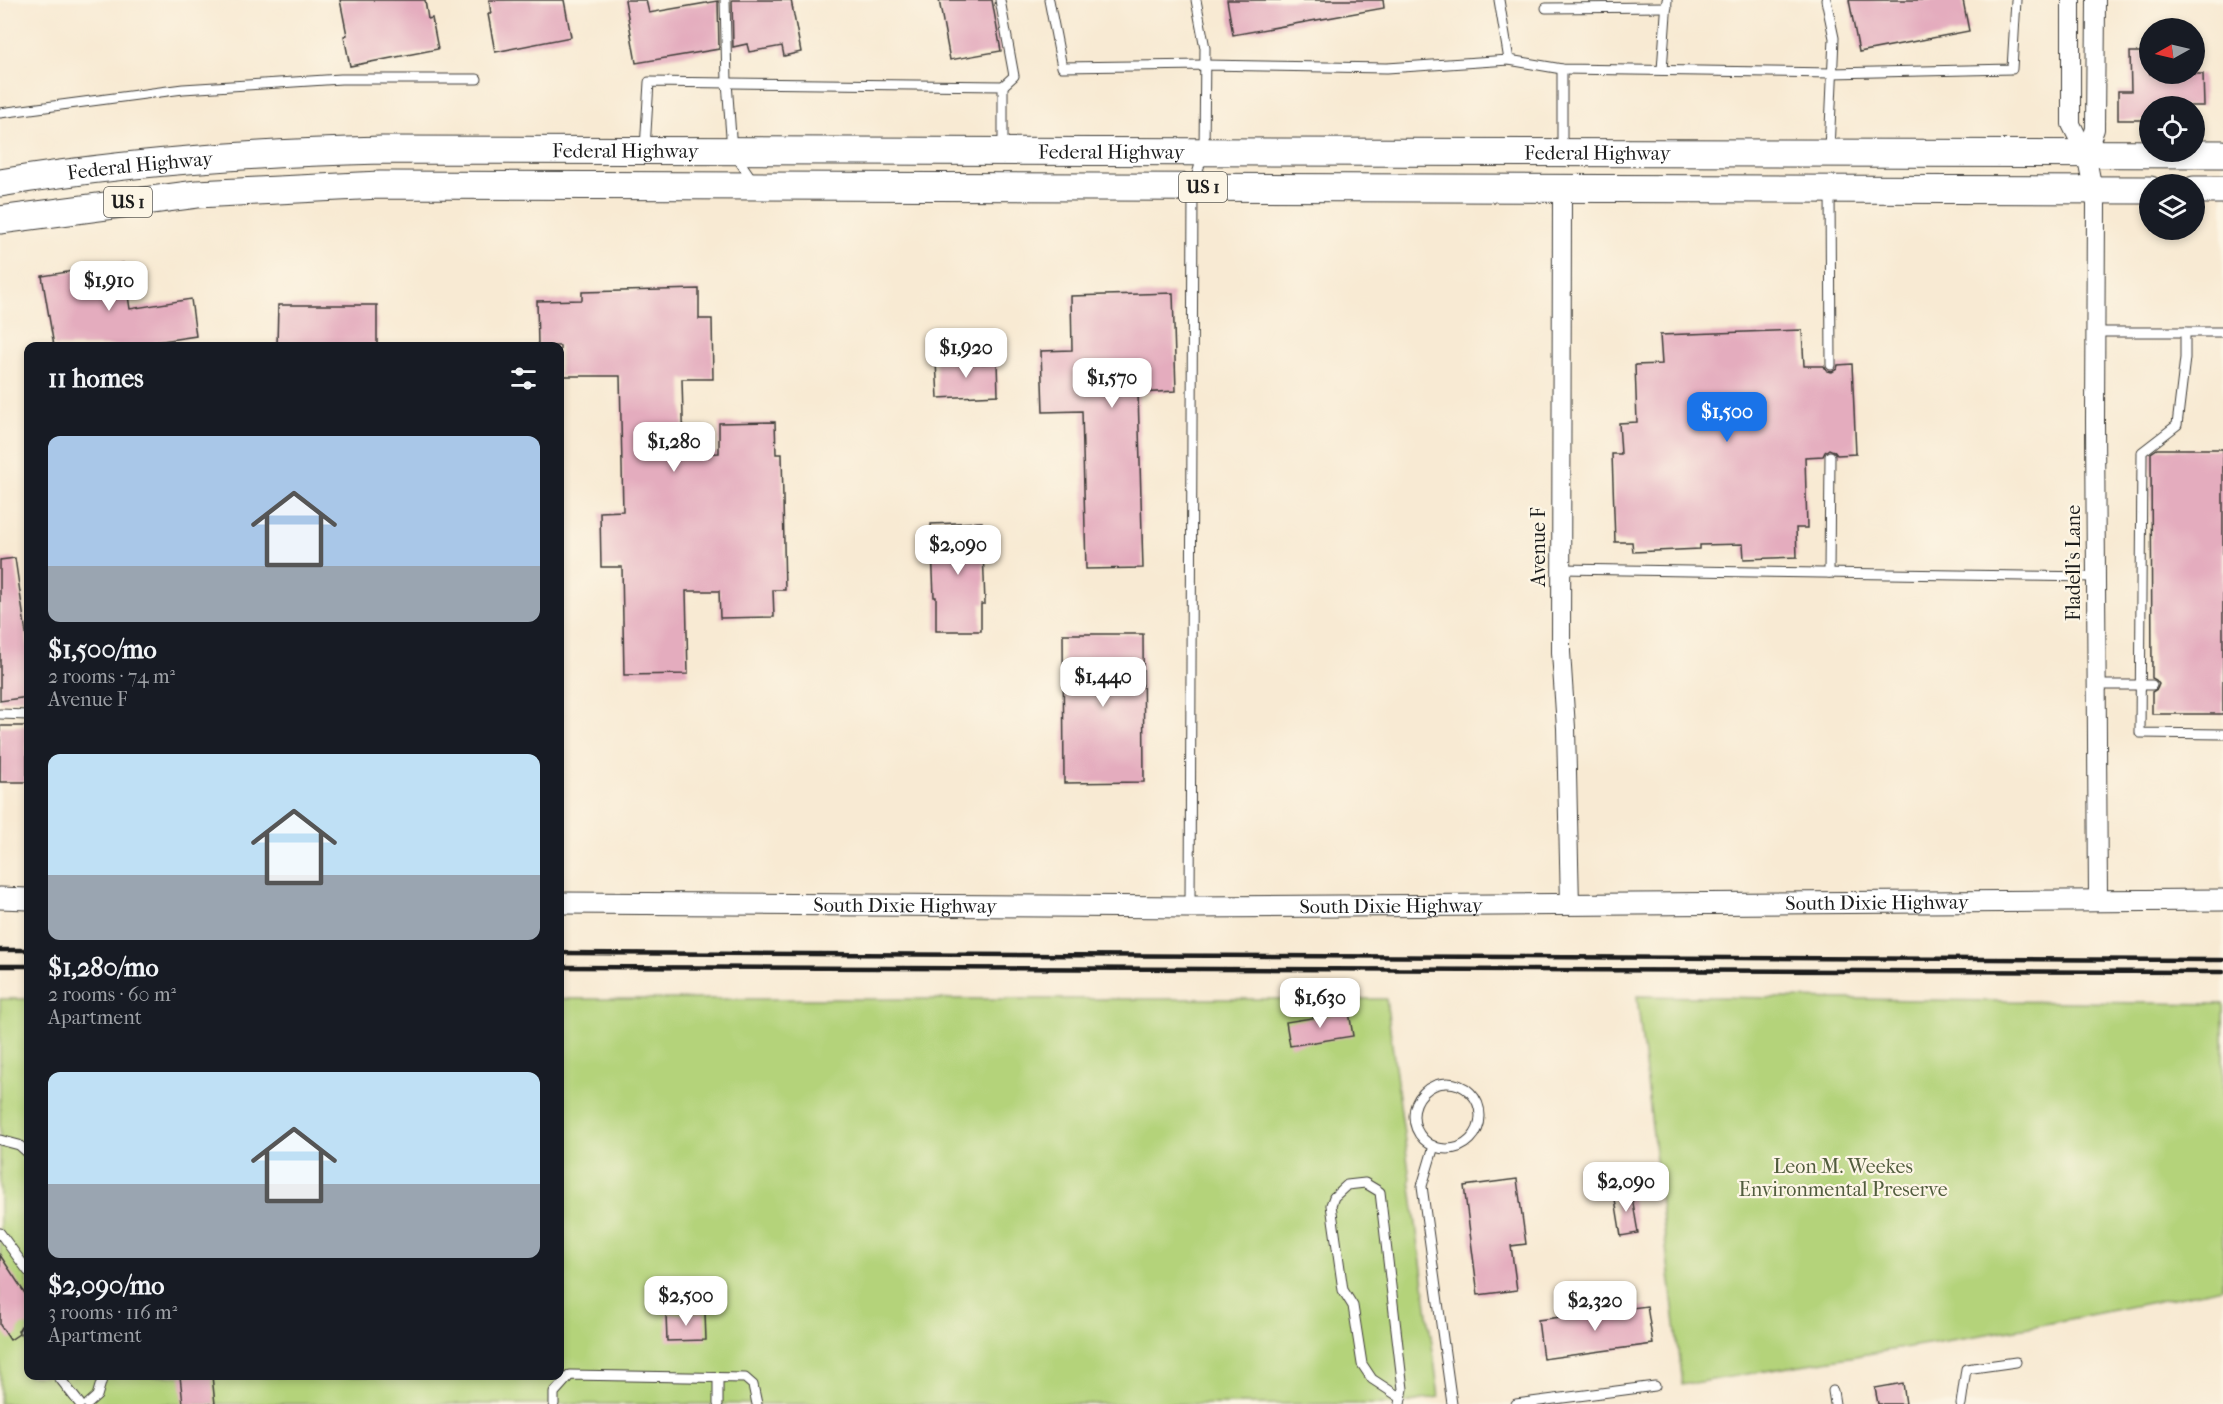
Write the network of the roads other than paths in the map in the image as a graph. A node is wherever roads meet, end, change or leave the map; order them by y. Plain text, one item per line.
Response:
1 (726, 0) edge
2 (1000, 0) edge
3 (1049, 0) edge
4 (1196, 0) edge
5 (1499, 0) edge
6 (1826, 0) edge
7 (2016, 0) edge
8 (2071, 0) edge
9 (2096, 0) edge
10 (1667, 3) edge
11 (1546, 8) dead end
12 (1509, 60) junction
13 (1204, 65) junction
14 (1562, 69) junction
15 (1662, 70) junction
16 (1832, 73) junction
17 (477, 79) dead end
18 (727, 82) junction
19 (1004, 86) junction
20 (0, 113) edge
21 (645, 150) junction
22 (732, 150) junction
23 (1002, 151) junction
24 (1204, 152) junction
25 (1562, 153) junction
26 (1829, 153) junction
27 (2086, 154) junction
28 (2223, 154) edge
29 (191, 160) junction
30 (0, 183) edge
31 (755, 185) junction
32 (1193, 187) junction
33 (1562, 188) junction
34 (1830, 189) junction
35 (2094, 190) junction
36 (2139, 190) edge
37 (2205, 190) edge
38 (2223, 190) edge
39 (159, 199) junction
40 (0, 219) edge
41 (2096, 332) junction
42 (2185, 332) junction
43 (2223, 332) edge
44 (1831, 365) dead end
45 (1830, 456) dead end
46 (1561, 569) junction
47 (1829, 573) junction
48 (2096, 578) junction
49 (2097, 685) junction
50 (2152, 685) dead end
51 (2141, 686) junction
52 (0, 714) edge
53 (24, 715) edge
54 (2223, 734) edge
55 (0, 898) edge
56 (24, 898) edge
57 (2098, 900) junction
58 (2223, 900) edge
59 (564, 903) edge
60 (1570, 905) junction
61 (1190, 907) junction
62 (0, 1140) edge
63 (1434, 1146) junction
64 (24, 1149) edge
65 (0, 1233) edge
66 (24, 1266) edge
67 (2016, 1362) dead end
68 (718, 1378) junction
69 (61, 1380) edge
70 (102, 1380) edge
71 (1655, 1386) dead end
72 (1833, 1391) dead end
73 (1400, 1401) edge
74 (80, 1404) edge
75 (88, 1404) edge
76 (554, 1404) edge
77 (718, 1404) edge
78 (757, 1404) edge
79 (1452, 1404) edge
80 (1516, 1404) edge
81 (1835, 1404) edge
82 (1961, 1404) edge

1 - 18 lane
2 - 19 lane
3 - 13 lane
4 - 13 lane
5 - 12 lane
6 - 16 lane
7 - 16 lane
8 - 27 street, Fladell's Lane
9 - 27 street
10 - 11 lane
10 - 15 lane
12 - 13 lane
12 - 14 lane
13 - 24 lane
14 - 15 lane
14 - 25 lane
15 - 16 lane
16 - 26 lane
17 - 20 lane
18 - 19 lane
18 - 21 lane
18 - 22 lane
19 - 23 lane
21 - 22 main road, Federal Highway / US 1
21 - 29 main road, Federal Highway / US 1
22 - 23 main road, Federal Highway / US 1
22 - 31 lane
23 - 24 main road, Federal Highway / US 1
24 - 25 main road, Federal Highway / US 1
24 - 32 lane
25 - 26 main road, Federal Highway / US 1
26 - 27 main road, Federal Highway / US 1
27 - 28 main road, Federal Highway / US 1
27 - 35 street, Fladell's Lane
29 - 30 main road, Federal Highway / US 1
29 - 39 main road
31 - 32 main road, Federal Highway / US 1
31 - 39 main road, Federal Highway / US 1
32 - 33 main road, Federal Highway / US 1
32 - 61 lane
33 - 34 main road, Federal Highway / US 1
33 - 46 street, Avenue F
34 - 35 main road, Federal Highway / US 1
34 - 44 lane
35 - 36 main road, Federal Highway / US 1
35 - 41 street, Fladell's Lane
37 - 38 main road
39 - 40 main road, Federal Highway / US 1
41 - 42 lane
41 - 48 street, Fladell's Lane
42 - 43 lane
42 - 51 lane
45 - 47 lane
46 - 47 lane
46 - 60 street, Avenue F
47 - 48 lane
48 - 49 street, Fladell's Lane
49 - 51 lane
49 - 57 street, Fladell's Lane
50 - 51 lane
51 - 54 lane
52 - 53 lane
55 - 56 street
57 - 58 street, South Dixie Highway
57 - 60 street, South Dixie Highway
59 - 61 street, South Dixie Highway
60 - 61 street, South Dixie Highway
62 - 64 lane
63 - 63 lane
63 - 79 lane
65 - 66 lane
67 - 82 lane
68 - 76 lane
68 - 77 lane
68 - 78 lane
69 - 74 lane
70 - 75 lane
71 - 80 lane
72 - 81 lane
73 - 73 lane

